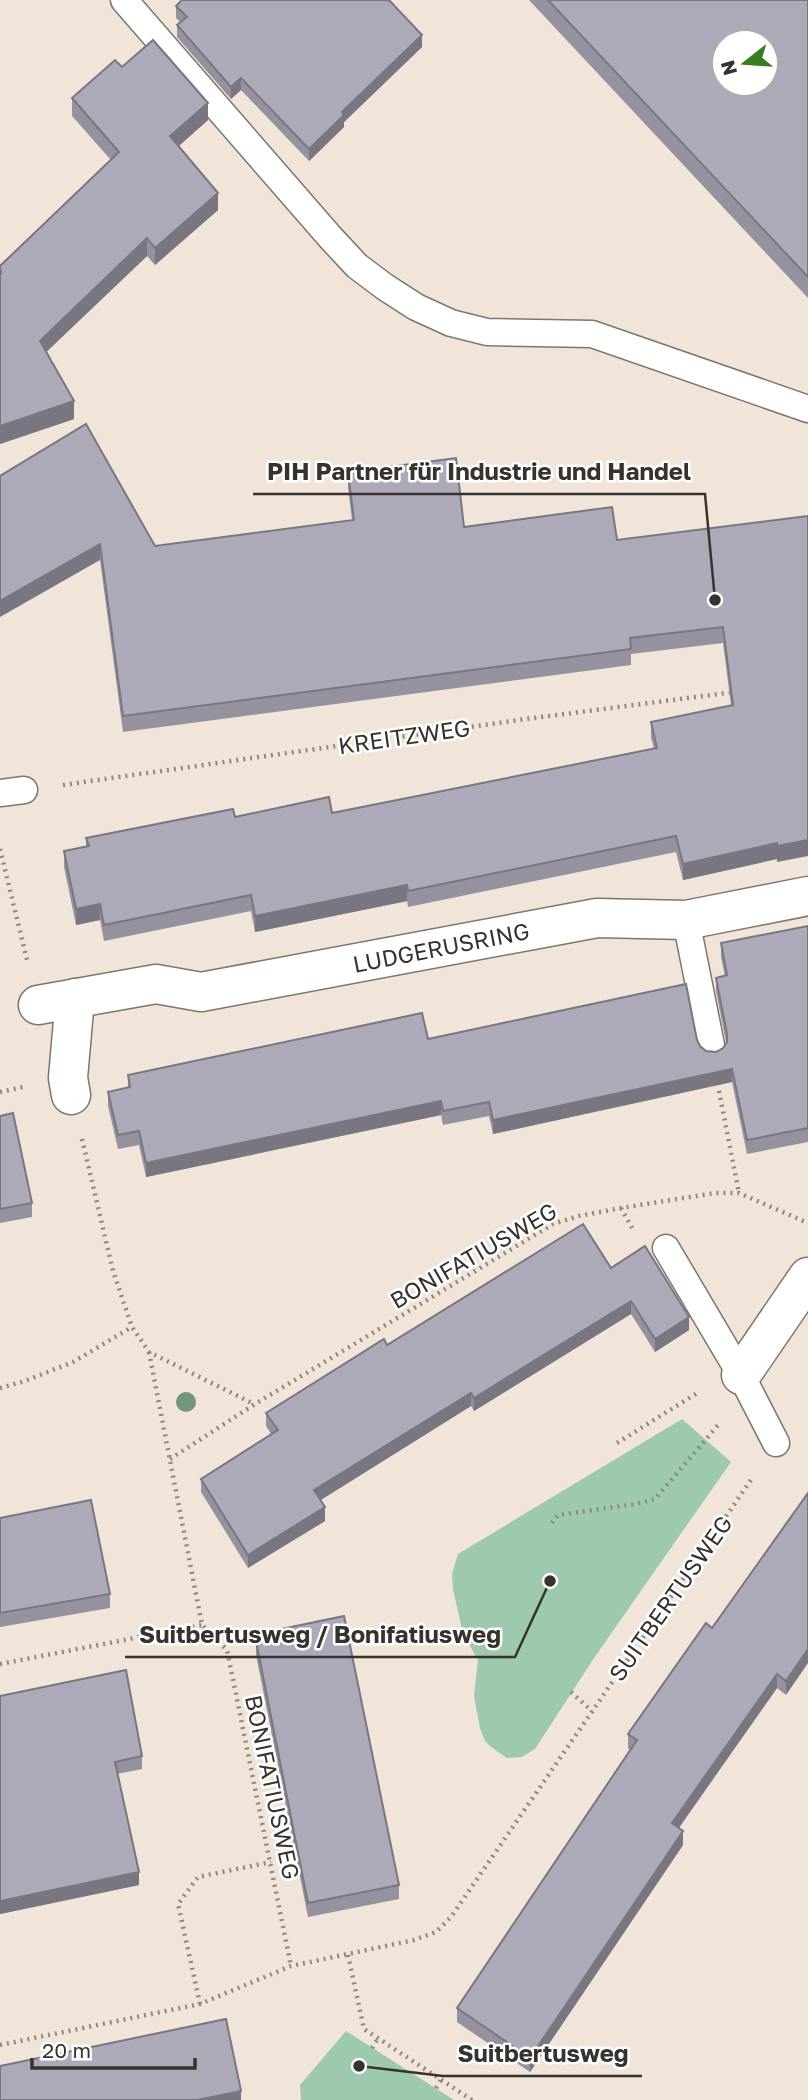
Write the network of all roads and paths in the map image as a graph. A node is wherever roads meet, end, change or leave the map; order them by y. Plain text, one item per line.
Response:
1 (124, 0) edge
2 (808, 409) edge
3 (741, 691) edge
4 (12, 792) edge
5 (0, 849) edge
6 (808, 896) edge
7 (686, 920) junction
8 (75, 998) junction
9 (38, 1005) joint
10 (712, 1050) edge
11 (719, 1091) edge
12 (71, 1095) joint
13 (738, 1193) junction
14 (808, 1223) edge
15 (666, 1248) dead end
16 (808, 1277) edge
17 (132, 1327) junction
18 (149, 1352) junction
19 (741, 1375) junction
20 (0, 1388) edge
21 (254, 1404) junction
22 (617, 1443) dead end
23 (776, 1443) joint
24 (170, 1459) junction
25 (552, 1523) dead end
26 (202, 1625) junction
27 (0, 1664) edge
28 (571, 1692) dead end
29 (592, 1711) junction
30 (271, 1861) junction
31 (348, 1955) junction
32 (291, 1966) junction
33 (200, 2004) junction
34 (378, 2038) junction
35 (0, 2045) edge
36 (372, 2048) dead end
37 (441, 2080) junction
38 (436, 2088) dead end
39 (472, 2100) edge

1 - 2 lane
3 - 4 path, KREITZWEG
5 - 9 path
6 - 7 street, LUDGERUSRING
7 - 8 street, LUDGERUSRING
7 - 10 lane
8 - 9 street, LUDGERUSRING
8 - 12 street
11 - 13 path
12 - 17 path
13 - 14 path, BONIFATIUSWEG
13 - 21 path, BONIFATIUSWEG
15 - 19 lane
16 - 19 street
17 - 18 path
17 - 20 path
18 - 21 path
18 - 24 path
19 - 22 path
19 - 23 lane
19 - 25 path
21 - 24 path, BONIFATIUSWEG
23 - 29 path, SUITBERTUSWEG
24 - 26 path
26 - 27 path
26 - 30 path, BONIFATIUSWEG
28 - 29 path
29 - 31 path, SUITBERTUSWEG
30 - 32 path, BONIFATIUSWEG
30 - 33 path
31 - 32 path, SUITBERTUSWEG
31 - 34 path
32 - 33 path, SUITBERTUSWEG
33 - 35 path, SUITBERTUSWEG
34 - 36 path
34 - 37 path
37 - 38 path
37 - 39 path

